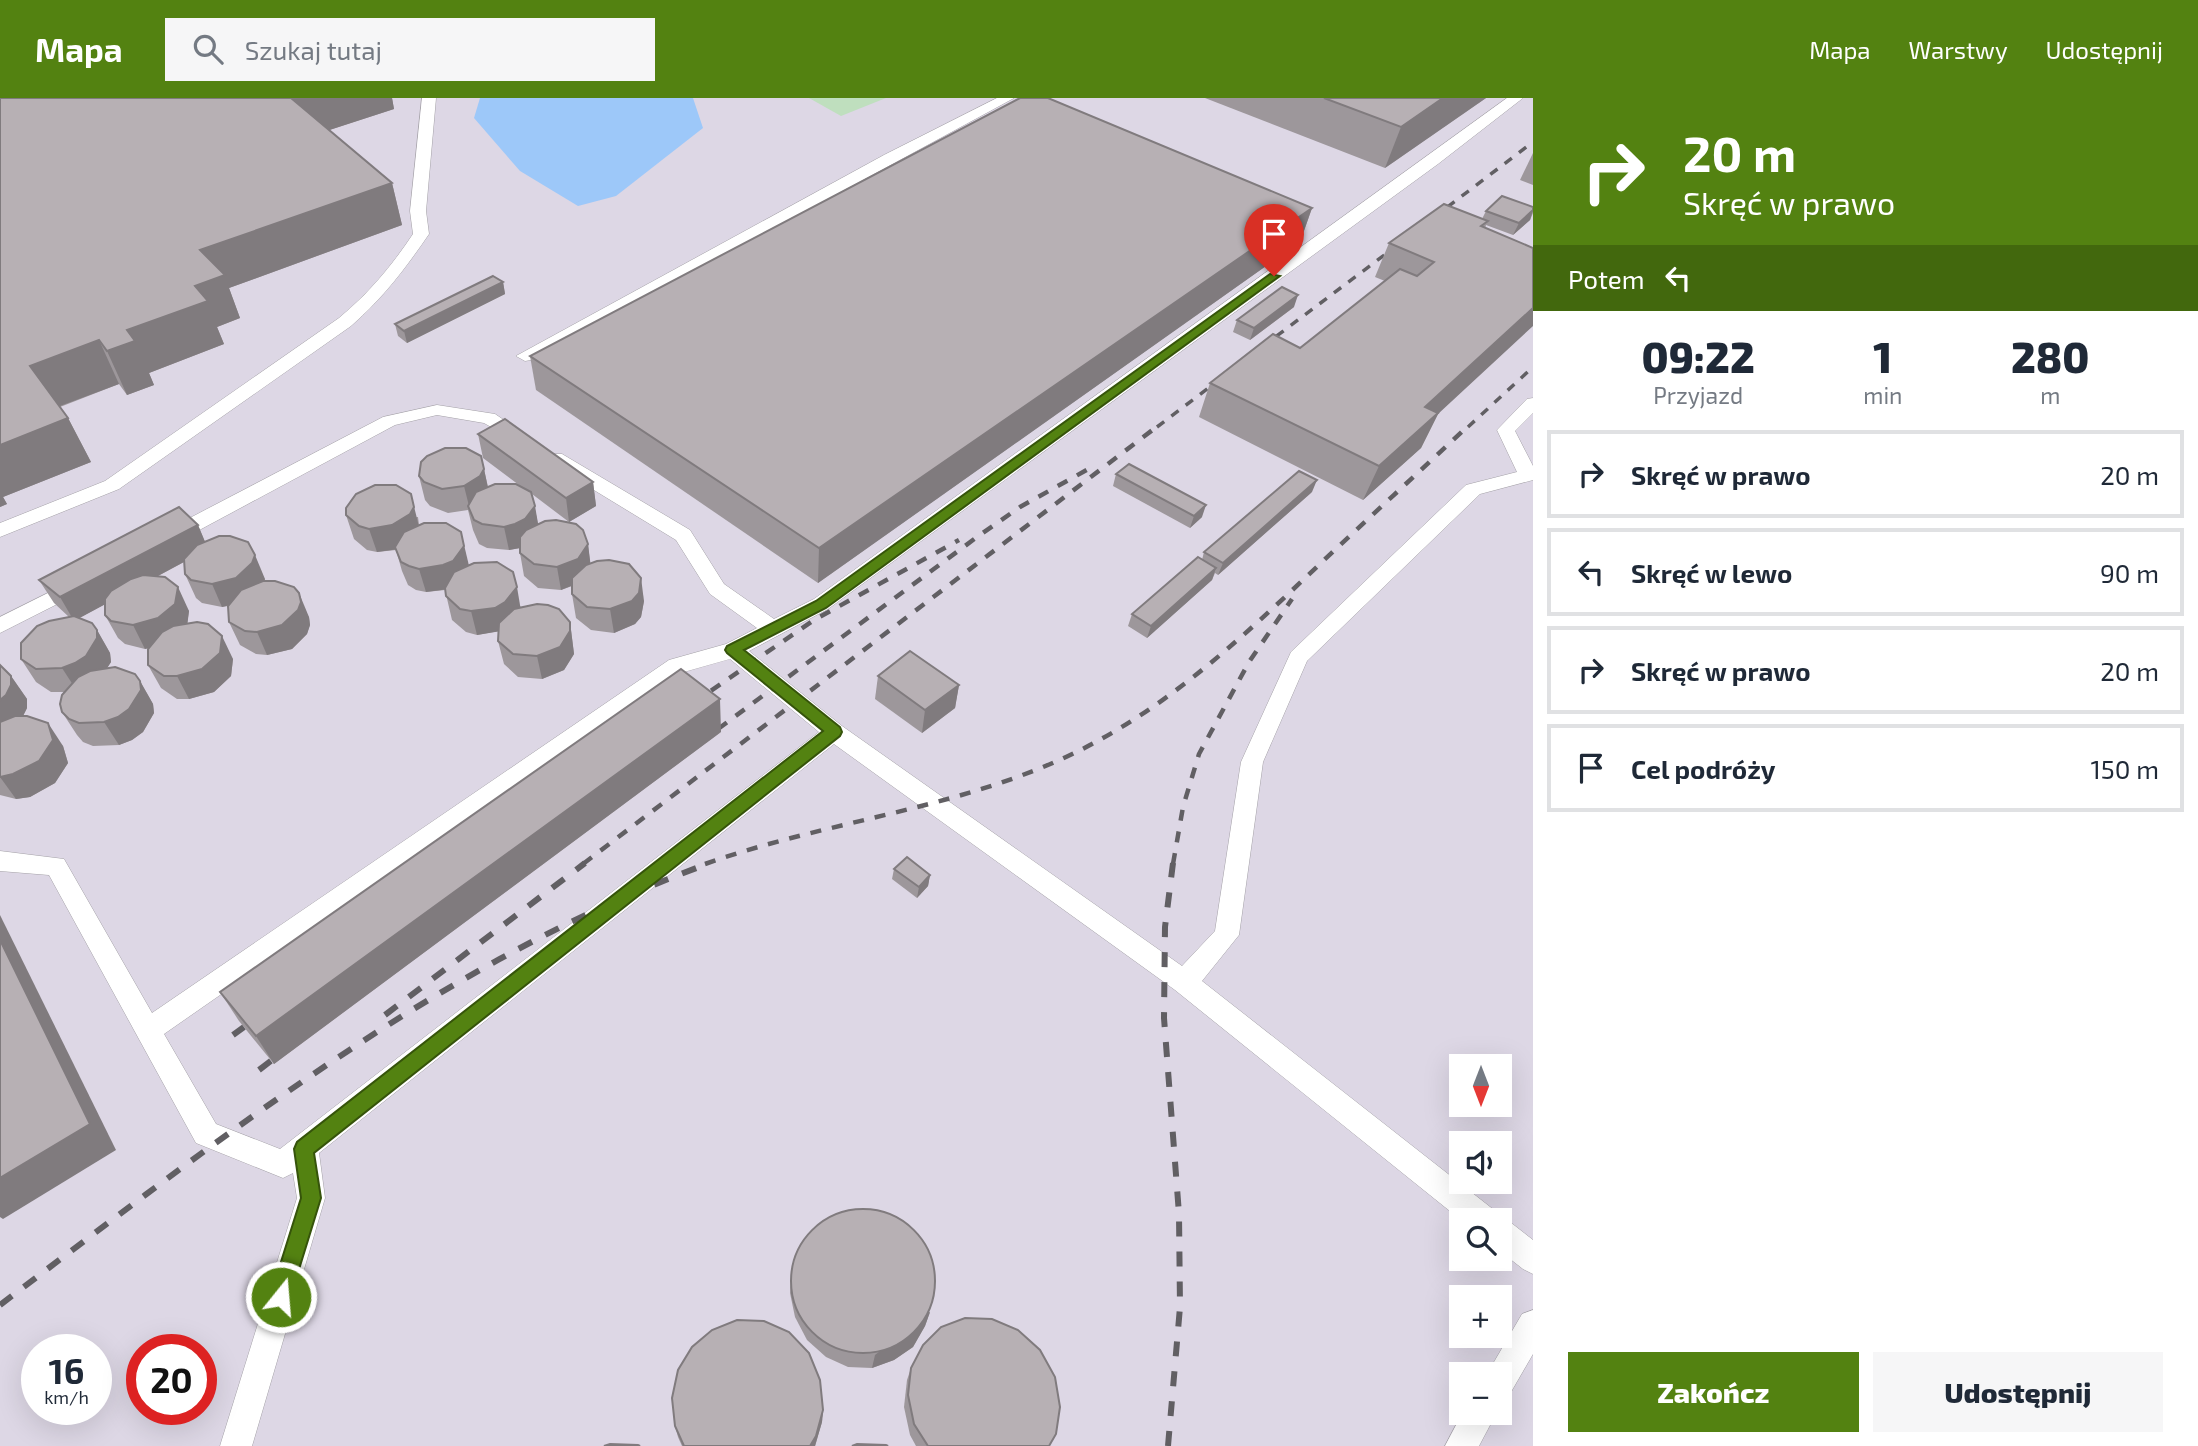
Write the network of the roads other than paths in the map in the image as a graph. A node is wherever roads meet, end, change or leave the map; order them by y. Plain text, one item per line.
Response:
1 (429, 98) edge
2 (1007, 98) edge
3 (1516, 98) edge
4 (525, 356) dead end
5 (1533, 403) edge
6 (1530, 474) edge
7 (0, 530) edge
8 (158, 543) edge
9 (97, 575) edge
10 (0, 626) edge
11 (773, 629) junction
12 (733, 650) junction
13 (834, 732) junction
14 (0, 861) edge
15 (1184, 982) junction
16 (147, 1031) junction
17 (304, 1149) junction
18 (1469, 1208) edge
19 (1512, 1242) edge
20 (1533, 1259) edge
21 (1533, 1325) edge
22 (1511, 1362) edge
23 (1473, 1425) edge
24 (236, 1446) edge
25 (1461, 1446) edge

1 - 7 lane
2 - 4 lane
3 - 11 lane
5 - 6 lane
6 - 15 lane
8 - 11 lane
9 - 10 lane
11 - 12 lane
12 - 13 lane
12 - 16 lane
13 - 15 lane
13 - 17 lane
14 - 16 lane
15 - 18 lane
16 - 17 lane
17 - 24 lane
19 - 20 lane
21 - 22 lane
23 - 25 lane

